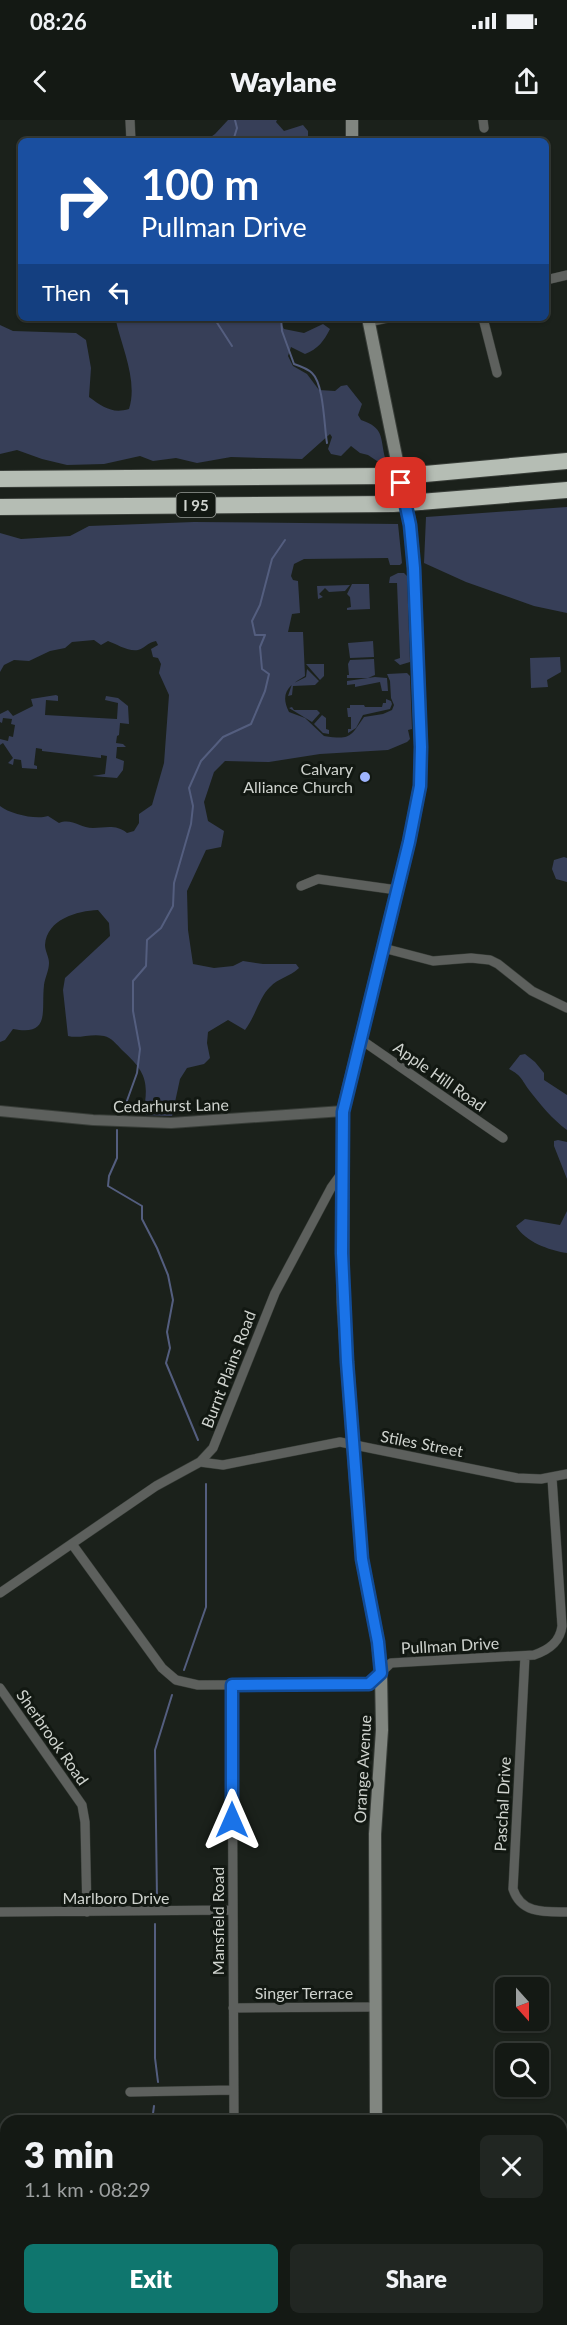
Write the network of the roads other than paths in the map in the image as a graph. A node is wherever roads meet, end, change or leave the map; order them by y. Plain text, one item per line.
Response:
1 (130, 120) edge
2 (352, 120) edge
3 (131, 138) edge
4 (352, 138) edge
5 (567, 275) edge
6 (549, 279) edge
7 (369, 321) edge
8 (484, 321) edge
9 (497, 373) dead end
10 (567, 461) edge
11 (0, 479) edge
12 (567, 490) edge
13 (0, 507) edge
14 (300, 886) dead end
15 (397, 890) junction
16 (383, 948) junction
17 (567, 1008) edge
18 (360, 1039) junction
19 (0, 1111) edge
20 (343, 1112) junction
21 (503, 1138) dead end
22 (344, 1170) junction
23 (352, 1444) junction
24 (200, 1462) junction
25 (567, 1474) edge
26 (552, 1478) junction
27 (72, 1544) junction
28 (0, 1593) edge
29 (525, 1656) junction
30 (381, 1673) junction
31 (232, 1685) junction
32 (0, 1688) edge
33 (232, 1910) junction
34 (0, 1912) edge
35 (87, 1912) junction
36 (567, 1912) edge
37 (375, 2007) junction
38 (233, 2008) junction
39 (233, 2090) junction
40 (130, 2092) dead end
41 (234, 2115) edge
42 (376, 2115) edge

1 - 3 street
2 - 4 main road
5 - 6 street
7 - 15 main road, Orange Avenue
8 - 9 street
10 - 11 highway, I 95, bridge
12 - 13 highway, I 95, bridge
14 - 15 street
15 - 16 main road, Orange Avenue
16 - 17 street
16 - 18 main road, Orange Avenue
18 - 20 main road, Orange Avenue
18 - 21 street, Apple Hill Road
19 - 20 street, Cedarhurst Lane
20 - 22 main road, Orange Avenue
22 - 23 main road, Orange Avenue
22 - 24 street, Burnt Plains Road
23 - 24 street, Stiles Street
23 - 26 street, Stiles Street
23 - 30 main road, Orange Avenue
24 - 27 street, Burnt Plains Road
25 - 26 street, Stiles Street
26 - 29 street, Pullman Drive
27 - 28 street, Burnt Plains Road
27 - 31 street, Pullman Drive
29 - 30 street, Pullman Drive
29 - 36 street, Paschal Drive
30 - 31 street, Pullman Drive
30 - 37 main road, Orange Avenue
31 - 33 street, Mansfield Road
32 - 35 street, Sherbrook Road
33 - 35 street, Marlboro Drive
33 - 38 street, Mansfield Road
34 - 35 street, Marlboro Drive
37 - 38 street, Singer Terrace
37 - 42 main road, Orange Avenue
38 - 39 street, Mansfield Road
39 - 40 street
39 - 41 street, Mansfield Road

